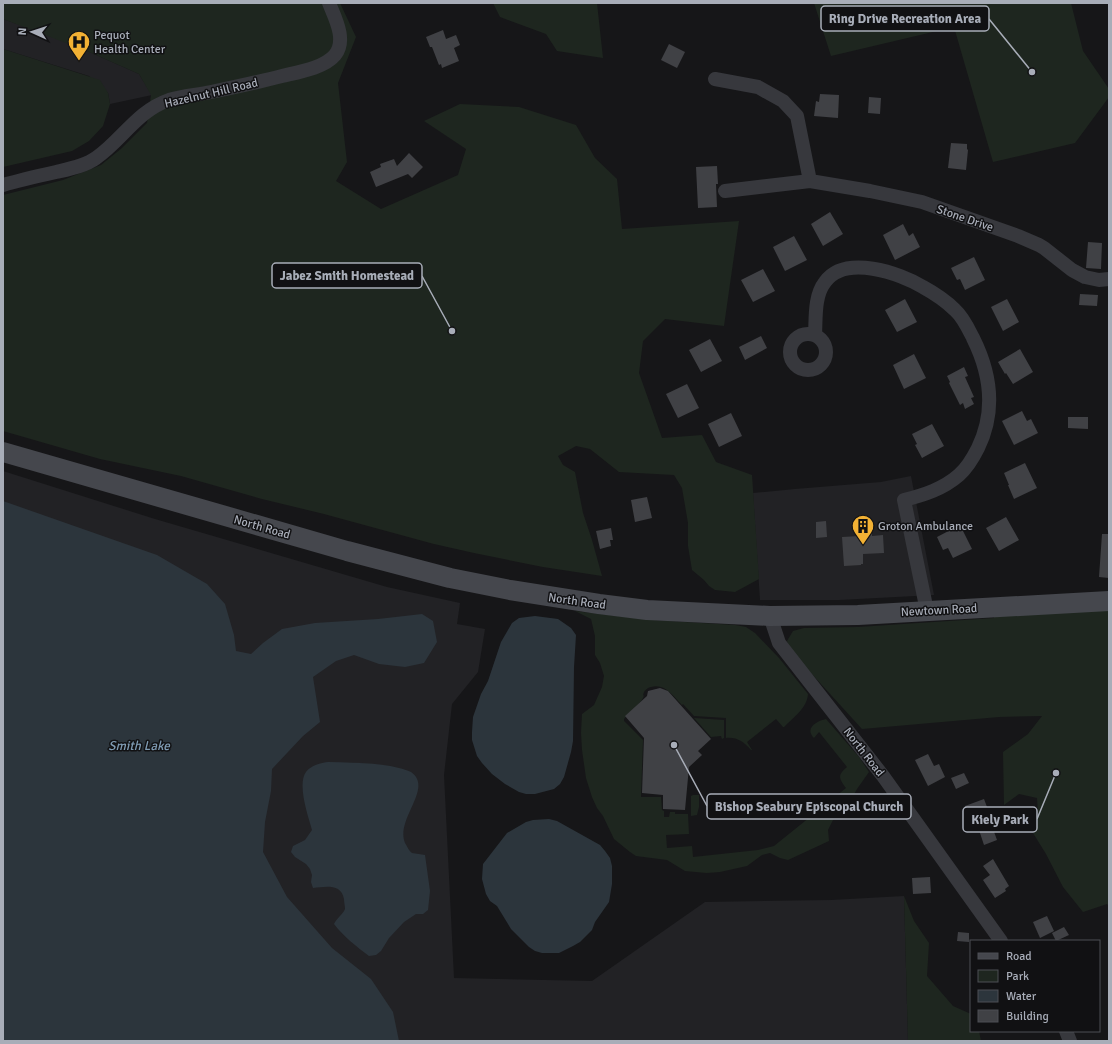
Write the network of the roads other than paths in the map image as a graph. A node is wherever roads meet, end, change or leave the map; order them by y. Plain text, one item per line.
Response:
1 (329, 3) edge
2 (714, 79) dead end
3 (810, 181) junction
4 (3, 185) edge
5 (725, 191) dead end
6 (1109, 279) edge
7 (816, 335) dead end
8 (3, 452) edge
9 (1109, 601) edge
10 (927, 611) junction
11 (770, 616) junction
12 (1000, 940) edge

1 - 4 street, Hazelnut Hill Road
2 - 3 street
3 - 5 street, Stone Drive
3 - 6 street, Stone Drive
7 - 10 street
8 - 11 main road, North Road
9 - 10 main road, Newtown Road
10 - 11 main road, Newtown Road
11 - 12 street, North Road

